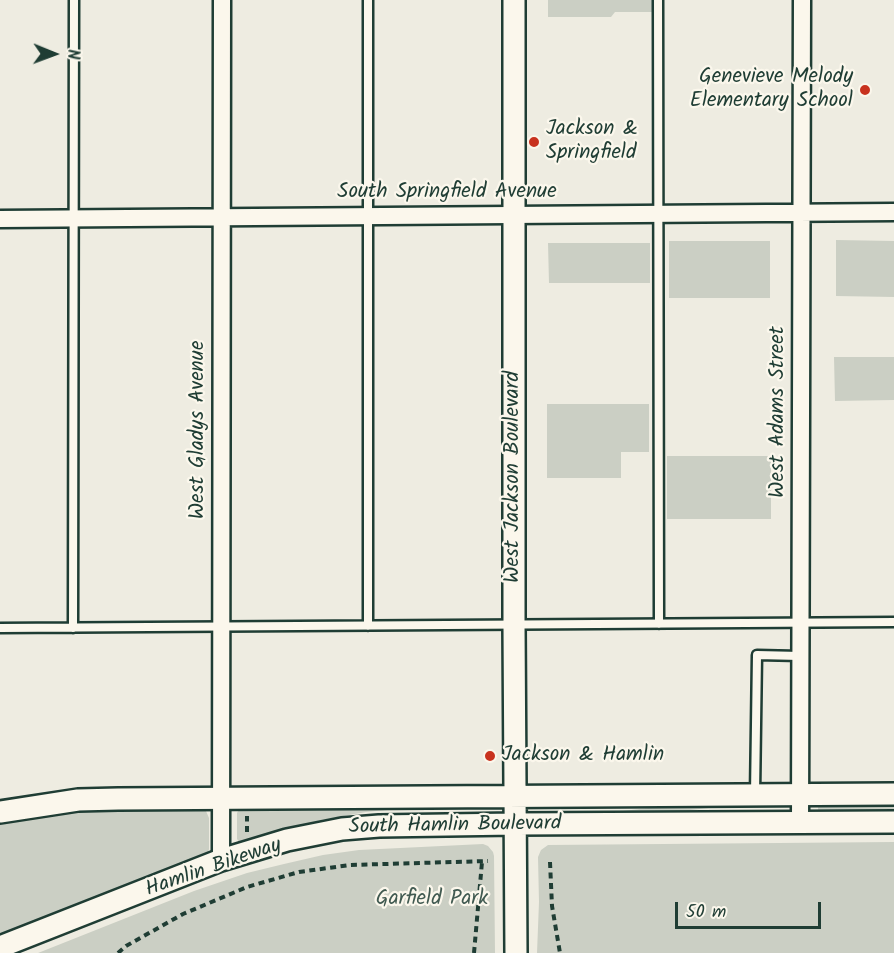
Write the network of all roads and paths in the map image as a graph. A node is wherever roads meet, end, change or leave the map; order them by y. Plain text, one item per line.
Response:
1 (74, 0) edge
2 (222, 0) edge
3 (368, 0) edge
4 (514, 0) edge
5 (658, 0) edge
6 (802, 0) edge
7 (894, 212) edge
8 (802, 213) junction
9 (659, 214) junction
10 (514, 215) junction
11 (368, 216) junction
12 (222, 217) junction
13 (74, 218) junction
14 (0, 219) edge
15 (800, 622) junction
16 (894, 622) edge
17 (659, 624) junction
18 (514, 625) junction
19 (368, 626) junction
20 (221, 627) junction
21 (0, 628) edge
22 (73, 628) junction
23 (800, 656) junction
24 (800, 794) junction
25 (894, 794) edge
26 (754, 795) junction
27 (515, 796) junction
28 (221, 797) junction
29 (0, 812) edge
30 (248, 815) dead end
31 (894, 822) edge
32 (800, 823) junction
33 (515, 824) junction
34 (247, 842) dead end
35 (221, 860) junction
36 (482, 861) junction
37 (488, 861) dead end
38 (550, 862) dead end
39 (0, 947) edge
40 (118, 953) edge
41 (474, 953) edge
42 (516, 953) edge
43 (560, 953) edge

1 - 13 lane
2 - 12 street, West Gladys Avenue
3 - 11 lane
4 - 10 street, West Jackson Boulevard
5 - 9 lane
6 - 8 street, West Adams Street
7 - 8 street, South Springfield Avenue
8 - 9 street, South Springfield Avenue
8 - 15 street, West Adams Street
9 - 10 street, South Springfield Avenue
9 - 17 lane
10 - 11 street, South Springfield Avenue
10 - 18 street, West Jackson Boulevard
11 - 12 street, South Springfield Avenue
11 - 19 lane
12 - 13 street, South Springfield Avenue
12 - 20 street, West Gladys Avenue
13 - 14 street, South Springfield Avenue
13 - 22 lane
15 - 16 lane
15 - 17 lane
15 - 23 street, West Adams Street
17 - 18 lane
18 - 19 lane
18 - 27 street, West Jackson Boulevard
19 - 20 lane
20 - 22 lane
20 - 28 street, West Gladys Avenue
21 - 22 lane
23 - 24 street, West Adams Street
23 - 26 lane
24 - 25 street, South Hamlin Boulevard
24 - 26 street, South Hamlin Boulevard
24 - 32 street, West Adams Street
26 - 27 street, South Hamlin Boulevard
27 - 28 street, South Hamlin Boulevard
27 - 33 street, West Jackson Boulevard
28 - 29 street, South Hamlin Boulevard
28 - 35 street, West Gladys Avenue
30 - 34 path
31 - 32 street, South Hamlin Boulevard
32 - 33 street, South Hamlin Boulevard
33 - 35 street, South Hamlin Boulevard
33 - 42 street, West Jackson Boulevard
35 - 39 street, South Hamlin Boulevard
36 - 37 path
36 - 40 path
36 - 41 path
38 - 43 path

